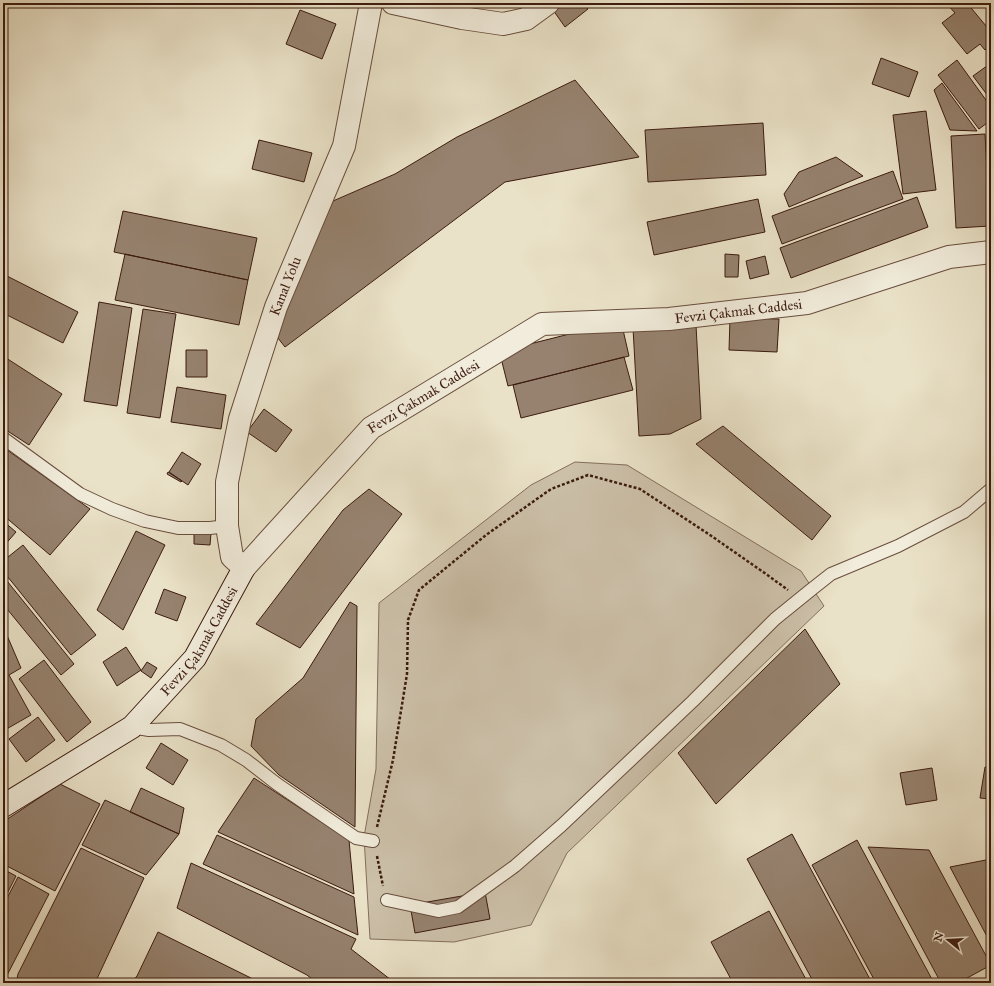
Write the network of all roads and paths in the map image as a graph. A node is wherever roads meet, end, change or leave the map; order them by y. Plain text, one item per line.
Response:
1 (371, 3) edge
2 (393, 3) edge
3 (548, 3) edge
4 (991, 252) edge
5 (3, 438) edge
6 (991, 489) edge
7 (227, 526) junction
8 (244, 568) junction
9 (799, 599) junction
10 (132, 727) junction
11 (3, 806) edge
12 (373, 841) junction
13 (387, 900) joint

1 - 7 street, Kanal Yolu
2 - 3 street
4 - 8 street, Fevzi Çakmak Caddesi
5 - 7 lane
6 - 9 lane
7 - 8 street, Kanal Yolu
8 - 10 street, Fevzi Çakmak Caddesi
9 - 12 path
9 - 13 lane
10 - 11 street, Fevzi Çakmak Caddesi
10 - 12 lane
12 - 13 path

